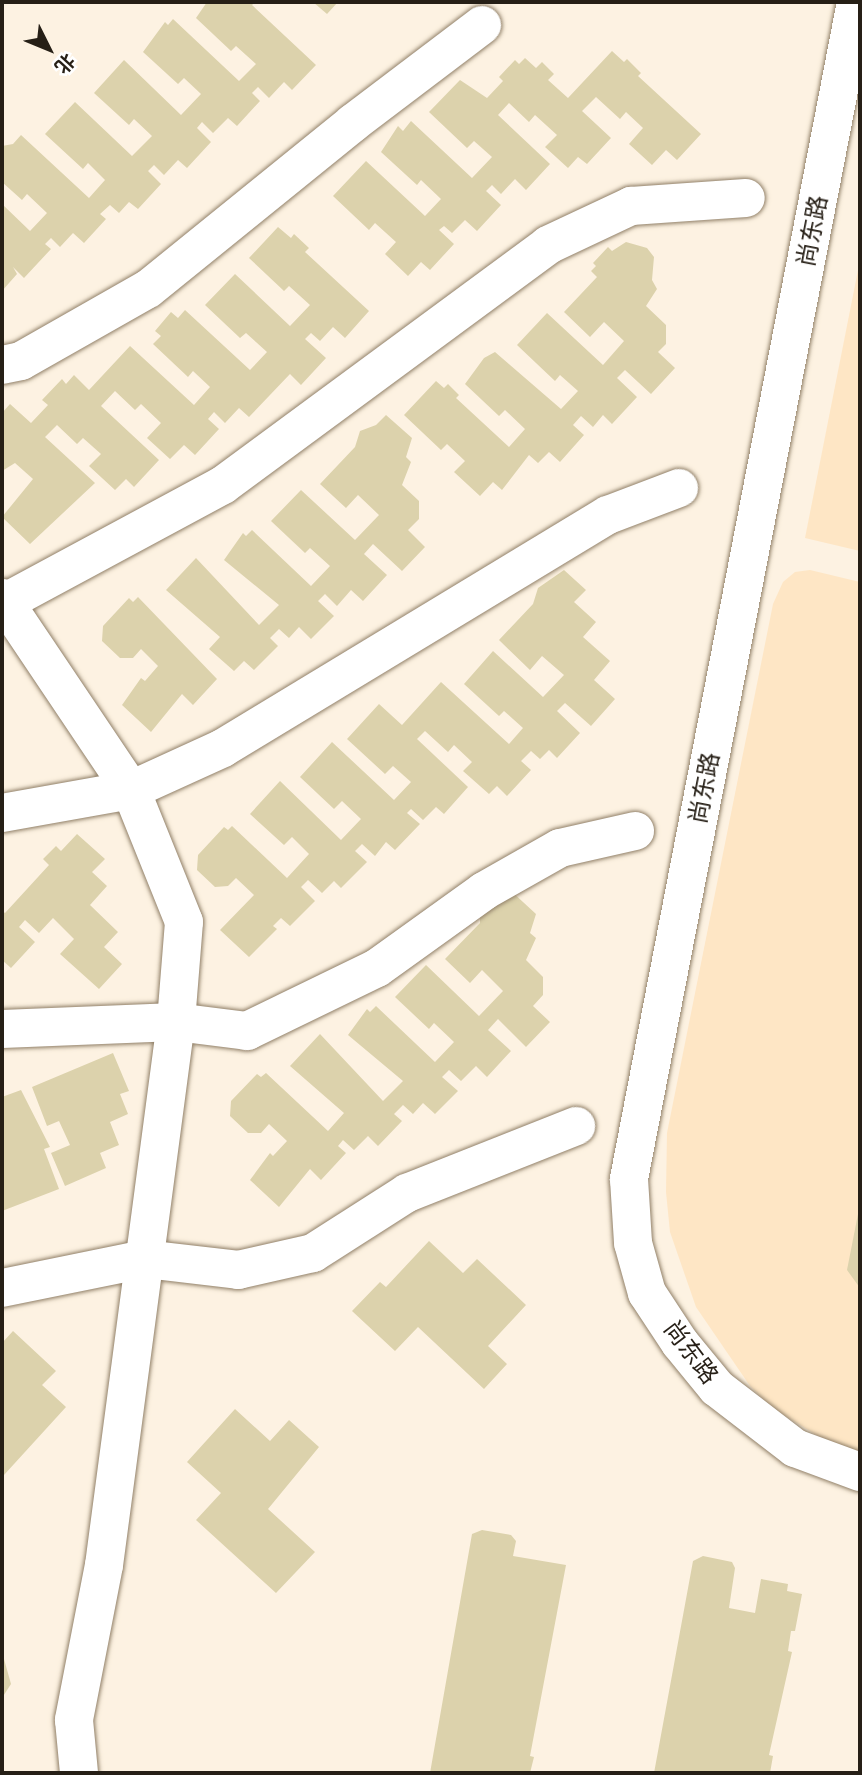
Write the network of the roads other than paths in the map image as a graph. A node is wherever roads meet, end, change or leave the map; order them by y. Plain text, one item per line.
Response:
1 (856, 2) edge
2 (482, 25) dead end
3 (746, 198) dead end
4 (2, 365) edge
5 (679, 488) dead end
6 (3, 602) edge
7 (131, 790) junction
8 (2, 813) edge
9 (635, 831) dead end
10 (176, 1022) junction
11 (2, 1028) edge
12 (576, 1126) dead end
13 (145, 1259) junction
14 (2, 1288) edge
15 (860, 1472) edge
16 (79, 1773) edge

1 - 15 street, 尚东路
2 - 4 street
3 - 6 street
5 - 7 street
6 - 7 street
7 - 8 street
7 - 10 street
9 - 10 street
10 - 11 street
10 - 13 street
12 - 13 street
13 - 14 street
13 - 16 street

